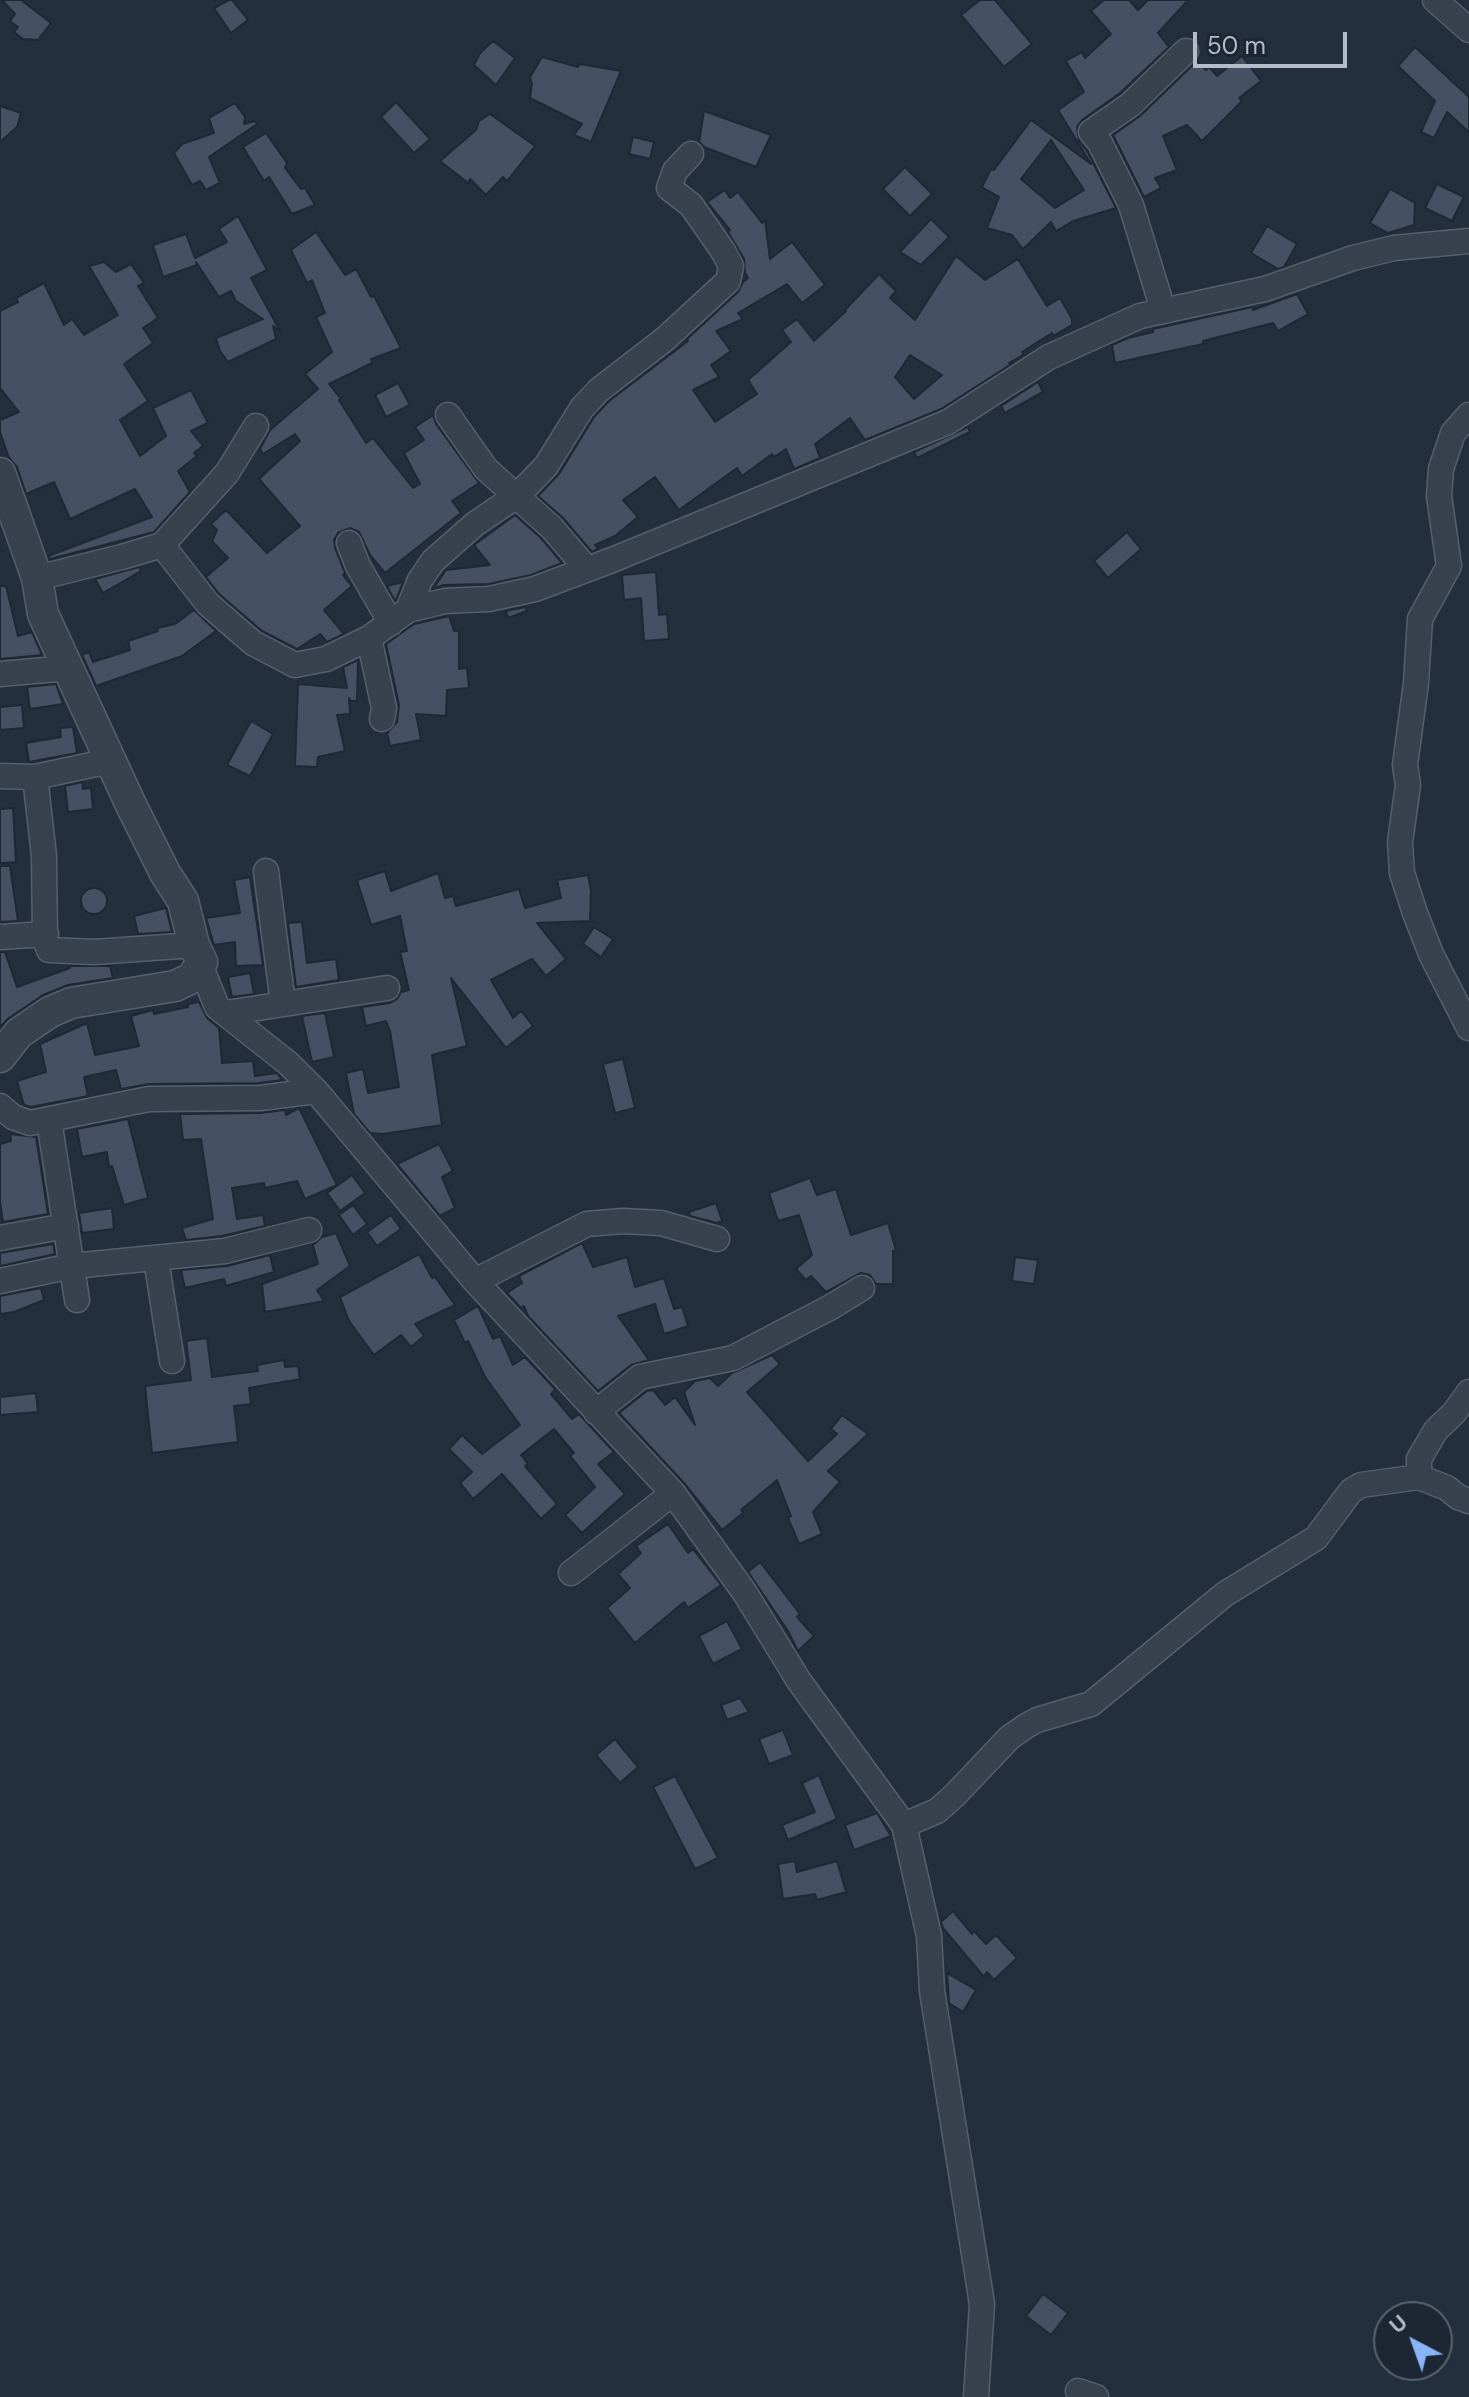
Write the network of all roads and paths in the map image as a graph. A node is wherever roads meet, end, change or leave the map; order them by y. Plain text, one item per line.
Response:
1 (1435, 0) edge
2 (1465, 20) edge
3 (1186, 51) dead end
4 (691, 154) dead end
5 (1469, 243) edge
6 (1163, 310) junction
7 (448, 415) dead end
8 (1469, 415) edge
9 (256, 426) dead end
10 (0, 473) edge
11 (518, 495) junction
12 (349, 543) dead end
13 (162, 545) junction
14 (587, 569) junction
15 (37, 578) junction
16 (400, 616) junction
17 (369, 638) junction
18 (68, 668) junction
19 (0, 674) edge
20 (382, 719) dead end
21 (110, 761) junction
22 (0, 776) edge
23 (35, 777) junction
24 (266, 871) dead end
25 (46, 934) junction
26 (0, 937) edge
27 (198, 956) junction
28 (387, 988) dead end
29 (283, 1004) junction
30 (226, 1013) junction
31 (1469, 1028) edge
32 (0, 1057) edge
33 (316, 1091) junction
34 (0, 1106) edge
35 (49, 1120) junction
36 (66, 1226) junction
37 (309, 1230) dead end
38 (0, 1238) edge
39 (717, 1239) dead end
40 (156, 1259) junction
41 (72, 1266) junction
42 (0, 1281) edge
43 (475, 1281) junction
44 (862, 1288) dead end
45 (77, 1300) dead end
46 (172, 1361) dead end
47 (1469, 1392) edge
48 (596, 1412) junction
49 (1419, 1477) junction
50 (673, 1493) junction
51 (1469, 1501) edge
52 (571, 1573) dead end
53 (904, 1825) junction
54 (976, 2397) edge

1 - 2 street
3 - 6 street
4 - 11 street
5 - 6 street
6 - 14 street
7 - 11 street
8 - 31 street
9 - 13 street
10 - 15 street
11 - 14 street
11 - 16 street
12 - 16 street
13 - 15 street
13 - 17 street
14 - 16 street
15 - 18 street
16 - 17 street
17 - 20 street
18 - 19 street
18 - 21 street
21 - 23 street
21 - 27 street
22 - 23 street
23 - 25 street
24 - 29 street
25 - 26 street
25 - 27 street
27 - 30 street
27 - 32 street
28 - 29 street
29 - 30 street
30 - 33 street
33 - 35 street
33 - 43 street
34 - 35 street
35 - 36 street
36 - 38 street
36 - 41 street
37 - 40 street
39 - 43 street
40 - 41 street
40 - 46 street
41 - 42 street
41 - 45 street
43 - 48 street
44 - 48 street
47 - 49 street
48 - 50 street
49 - 51 street
49 - 53 street
50 - 52 street
50 - 53 street
53 - 54 street

